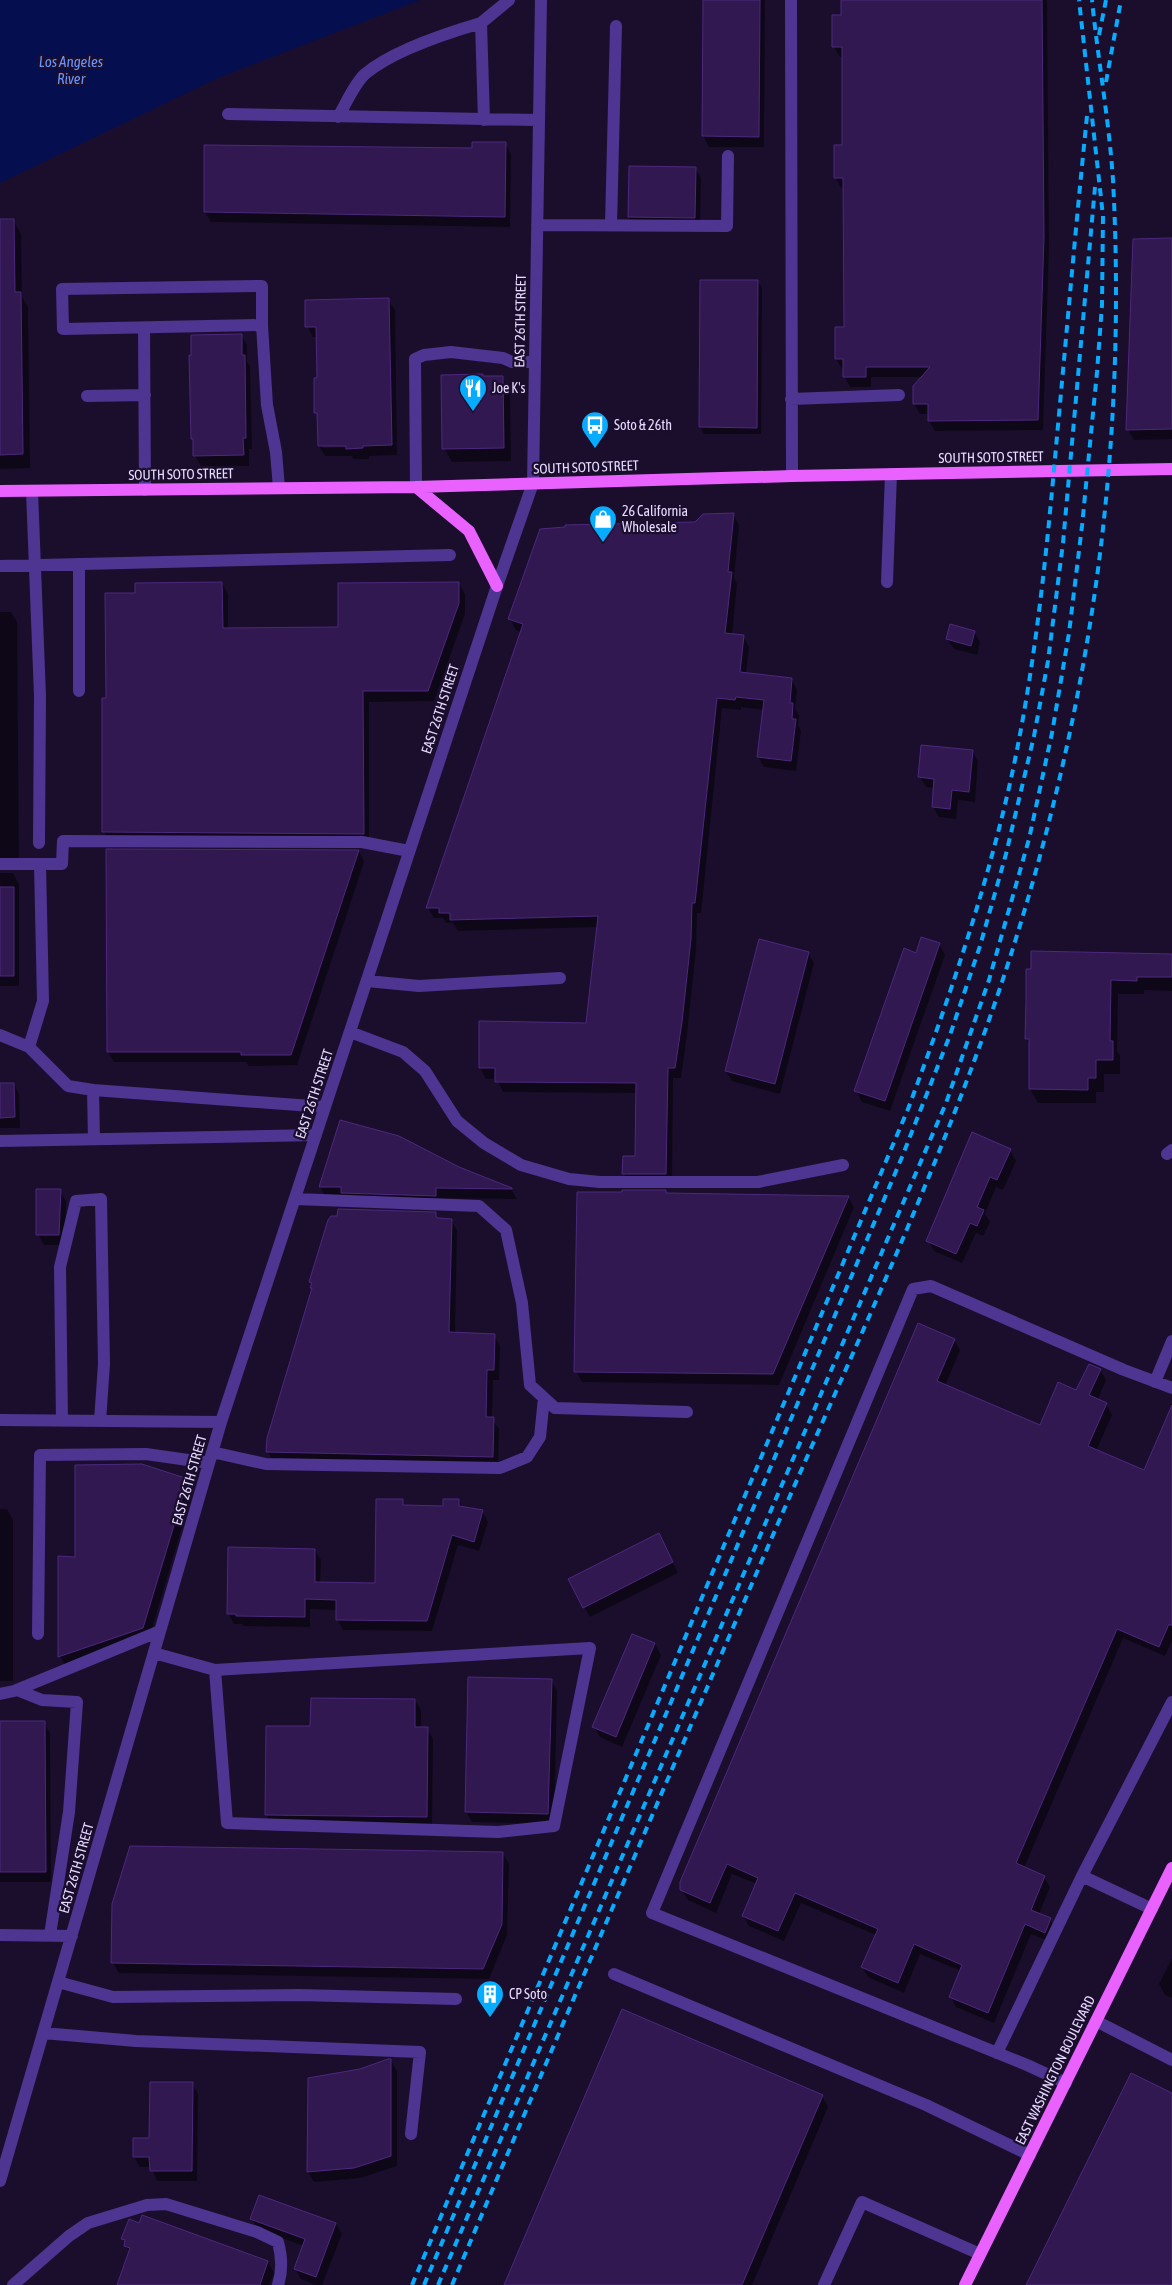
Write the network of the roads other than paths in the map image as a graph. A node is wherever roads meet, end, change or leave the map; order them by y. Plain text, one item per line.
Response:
1 (509, 0) edge
2 (541, 0) edge
3 (791, 0) edge
4 (481, 23) junction
5 (616, 26) dead end
6 (228, 114) dead end
7 (338, 117) junction
8 (484, 120) junction
9 (539, 120) junction
10 (728, 156) dead end
11 (537, 225) junction
12 (611, 226) junction
13 (262, 325) junction
14 (144, 328) junction
15 (535, 362) junction
16 (145, 395) junction
17 (899, 395) dead end
18 (87, 396) dead end
19 (792, 399) junction
20 (1172, 469) edge
21 (891, 474) junction
22 (792, 476) junction
23 (533, 483) junction
24 (416, 487) junction
25 (279, 488) junction
26 (145, 490) junction
27 (0, 491) edge
28 (32, 491) junction
29 (450, 555) dead end
30 (79, 564) junction
31 (34, 565) junction
32 (0, 566) edge
33 (887, 582) dead end
34 (497, 586) junction
35 (79, 691) dead end
36 (39, 843) dead end
37 (409, 851) junction
38 (0, 864) edge
39 (40, 864) junction
40 (560, 978) dead end
41 (367, 981) junction
42 (350, 1032) junction
43 (0, 1036) edge
44 (30, 1047) junction
45 (93, 1090) junction
46 (325, 1107) junction
47 (316, 1135) junction
48 (94, 1139) junction
49 (0, 1141) edge
50 (843, 1165) dead end
51 (295, 1198) junction
52 (1172, 1341) edge
53 (1155, 1382) junction
54 (1172, 1388) edge
55 (544, 1398) junction
56 (687, 1412) dead end
57 (0, 1420) edge
58 (62, 1421) junction
59 (100, 1421) junction
60 (221, 1422) junction
61 (211, 1457) junction
62 (160, 1631) junction
63 (38, 1634) dead end
64 (154, 1653) junction
65 (215, 1670) junction
66 (17, 1690) junction
67 (0, 1694) edge
68 (1172, 1702) edge
69 (1172, 1868) edge
70 (1082, 1876) junction
71 (1152, 1909) junction
72 (0, 1935) edge
73 (50, 1935) junction
74 (72, 1936) junction
75 (614, 1974) dead end
76 (58, 1982) junction
77 (456, 1999) dead end
78 (1096, 2021) junction
79 (43, 2033) junction
80 (997, 2053) junction
81 (1172, 2060) edge
82 (1066, 2083) junction
83 (411, 2134) dead end
84 (1030, 2155) junction
85 (0, 2181) edge
86 (980, 2254) junction
87 (13, 2285) edge
88 (278, 2285) edge
89 (824, 2285) edge
90 (965, 2285) edge

1 - 4 street
2 - 9 street, EAST 26TH STREET
3 - 19 street
4 - 7 street
4 - 8 street
5 - 12 street
6 - 7 street
7 - 8 street
8 - 9 street
9 - 11 street, EAST 26TH STREET
10 - 12 street
11 - 12 street
11 - 15 street, EAST 26TH STREET
13 - 14 street
13 - 14 street
13 - 25 street
14 - 16 street
15 - 23 street, EAST 26TH STREET
15 - 24 street
16 - 18 street
16 - 26 street
17 - 19 street
19 - 22 street
20 - 21 main road, SOUTH SOTO STREET
21 - 22 main road, SOUTH SOTO STREET
21 - 33 street
22 - 23 main road, SOUTH SOTO STREET
23 - 24 main road, SOUTH SOTO STREET
23 - 34 street, EAST 26TH STREET
24 - 25 main road, SOUTH SOTO STREET
24 - 34 main road
25 - 26 main road, SOUTH SOTO STREET
26 - 28 main road, SOUTH SOTO STREET
27 - 28 main road, SOUTH SOTO STREET
28 - 31 street
29 - 30 street
30 - 31 street
30 - 35 street
31 - 32 street
31 - 36 street
34 - 37 street, EAST 26TH STREET
37 - 39 street
37 - 41 street, EAST 26TH STREET
38 - 39 street
39 - 44 street
40 - 41 street
41 - 42 street, EAST 26TH STREET
42 - 46 street, EAST 26TH STREET
42 - 50 street
43 - 44 street
44 - 45 street
45 - 46 street
45 - 48 street
46 - 47 street, EAST 26TH STREET
47 - 48 street
47 - 51 street, EAST 26TH STREET
48 - 49 street
51 - 55 street
51 - 60 street, EAST 26TH STREET
52 - 53 street
53 - 54 street
53 - 80 street
55 - 56 street
55 - 61 street
57 - 58 street
58 - 59 street
58 - 59 street
59 - 60 street
60 - 61 street, EAST 26TH STREET
61 - 62 street, EAST 26TH STREET
61 - 63 street
62 - 64 street, EAST 26TH STREET
62 - 66 street
64 - 65 street
64 - 74 street, EAST 26TH STREET
65 - 65 street
66 - 67 street
66 - 73 street
68 - 70 street
69 - 71 main road, EAST WASHINGTON BOULEVARD
70 - 71 street
70 - 80 street
71 - 78 main road, EAST WASHINGTON BOULEVARD
72 - 73 street
73 - 74 street
74 - 76 street, EAST 26TH STREET
75 - 84 street
76 - 77 street
76 - 79 street, EAST 26TH STREET
78 - 81 street
78 - 82 main road, EAST WASHINGTON BOULEVARD
79 - 83 street
79 - 85 street, EAST 26TH STREET
80 - 82 street
82 - 84 main road, EAST WASHINGTON BOULEVARD
84 - 86 main road, EAST WASHINGTON BOULEVARD
86 - 89 street
86 - 90 main road, EAST WASHINGTON BOULEVARD
87 - 88 street

